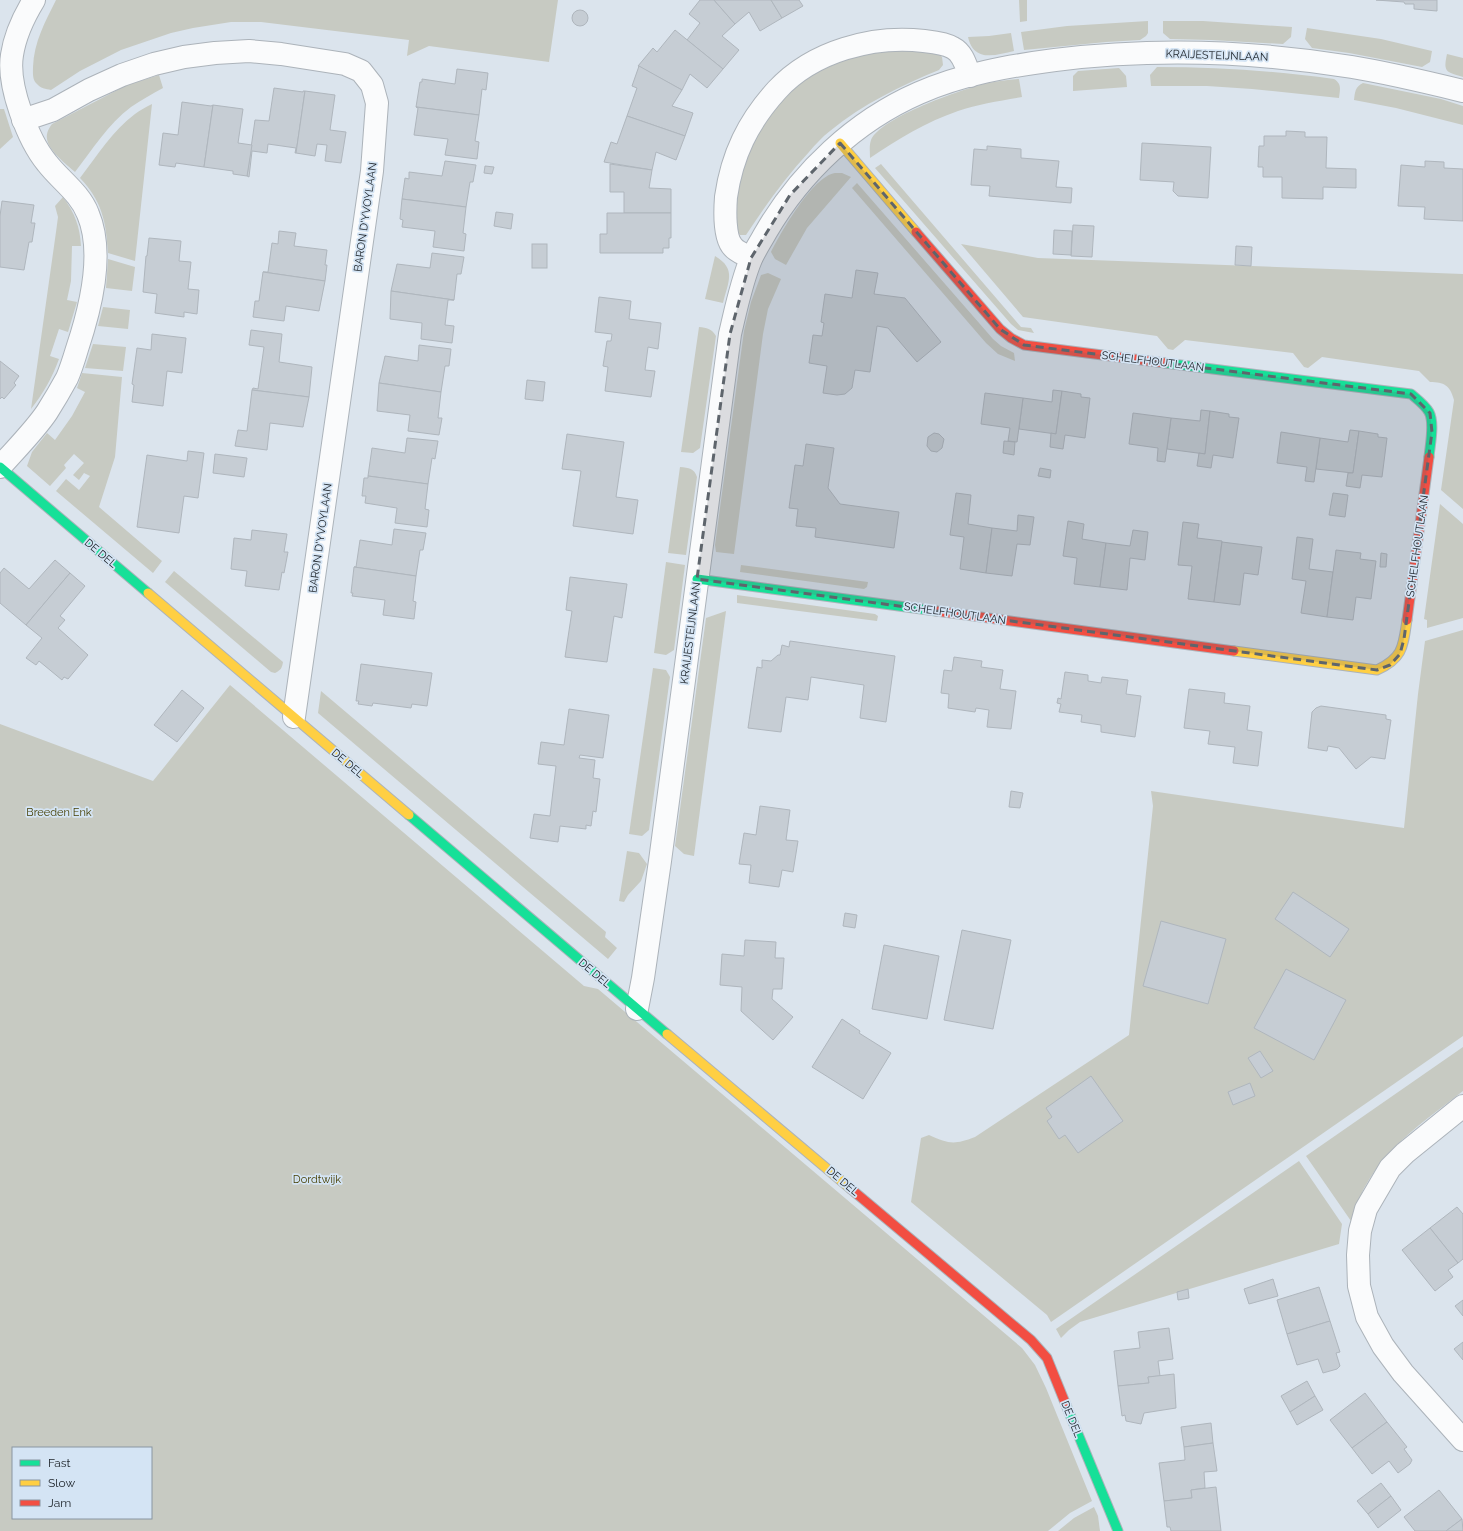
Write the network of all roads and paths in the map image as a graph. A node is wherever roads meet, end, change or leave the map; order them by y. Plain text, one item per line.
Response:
1 (34, 0) edge
2 (970, 76) junction
3 (1463, 91) edge
4 (23, 120) junction
5 (840, 143) junction
6 (751, 258) junction
7 (0, 467) edge
8 (696, 579) junction
9 (294, 717) junction
10 (637, 1009) junction
11 (1463, 1106) edge
12 (1463, 1440) edge
13 (1118, 1531) edge

1 - 4 street
2 - 3 street, KRAIJESTEIJNLAAN
2 - 5 street, KRAIJESTEIJNLAAN
2 - 6 street
4 - 7 street
4 - 9 street, BARON D'YVOYLAAN
5 - 6 street, KRAIJESTEIJNLAAN
5 - 8 street, SCHELFHOUTLAAN
6 - 8 street, KRAIJESTEIJNLAAN
7 - 9 street, DE DEL
8 - 10 street, KRAIJESTEIJNLAAN
9 - 10 street, DE DEL
10 - 13 street, DE DEL
11 - 12 street

